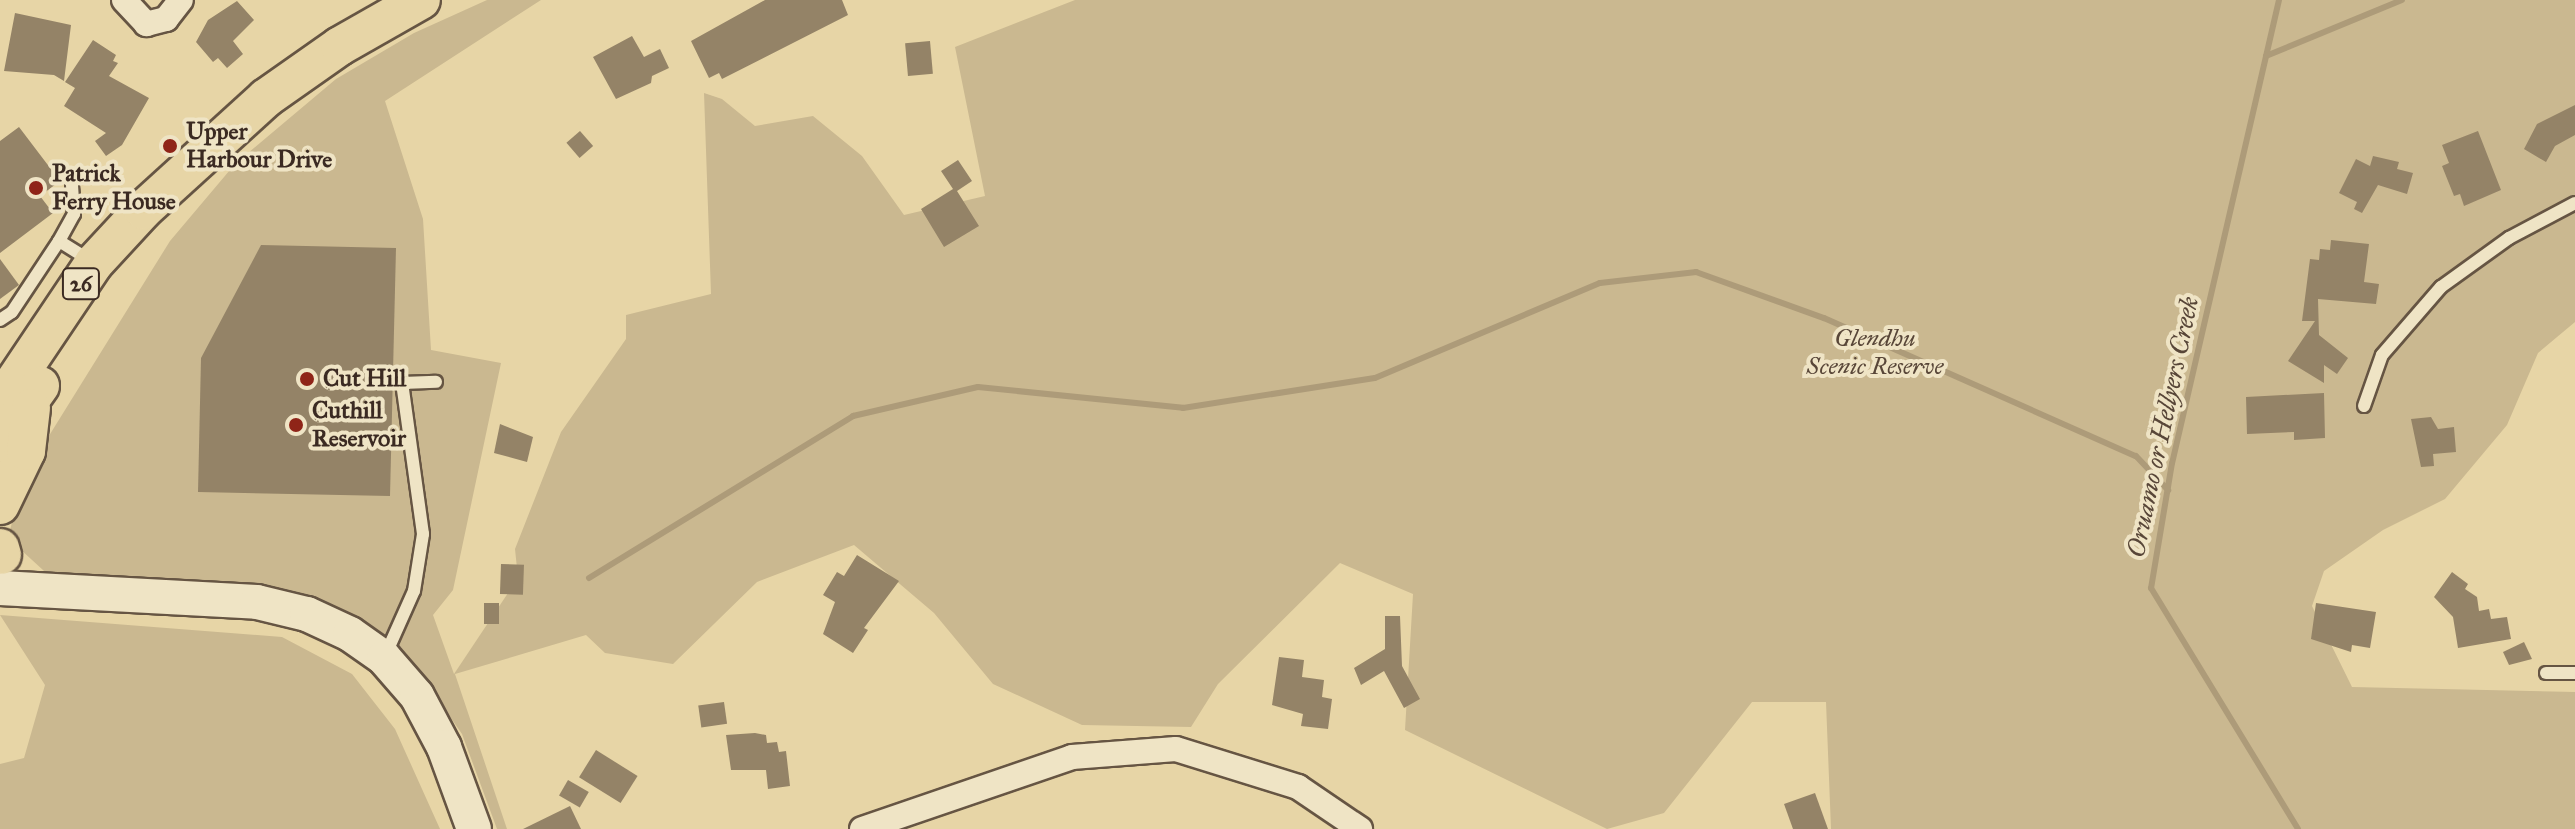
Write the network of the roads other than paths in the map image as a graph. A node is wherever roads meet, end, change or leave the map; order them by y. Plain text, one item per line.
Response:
1 (124, 0) edge
2 (181, 0) edge
3 (421, 0) edge
4 (178, 179) junction
5 (72, 185) dead end
6 (2575, 203) edge
7 (59, 241) junction
8 (94, 263) junction
9 (0, 320) edge
10 (436, 382) dead end
11 (16, 400) edge
12 (2364, 406) dead end
13 (0, 442) edge
14 (0, 505) edge
15 (1, 561) edge
16 (384, 658) junction
17 (2546, 673) dead end
18 (2575, 673) edge
19 (474, 829) edge
20 (862, 829) edge
21 (1360, 829) edge

1 - 2 street
3 - 4 main road, 26
4 - 8 main road, 26
4 - 11 main road, 26
5 - 7 lane
6 - 12 lane
7 - 8 lane
7 - 9 lane
8 - 11 main road, 26
10 - 16 lane
11 - 13 main road, 26
11 - 14 main road
15 - 16 main road
16 - 19 main road
17 - 18 lane
20 - 21 street

